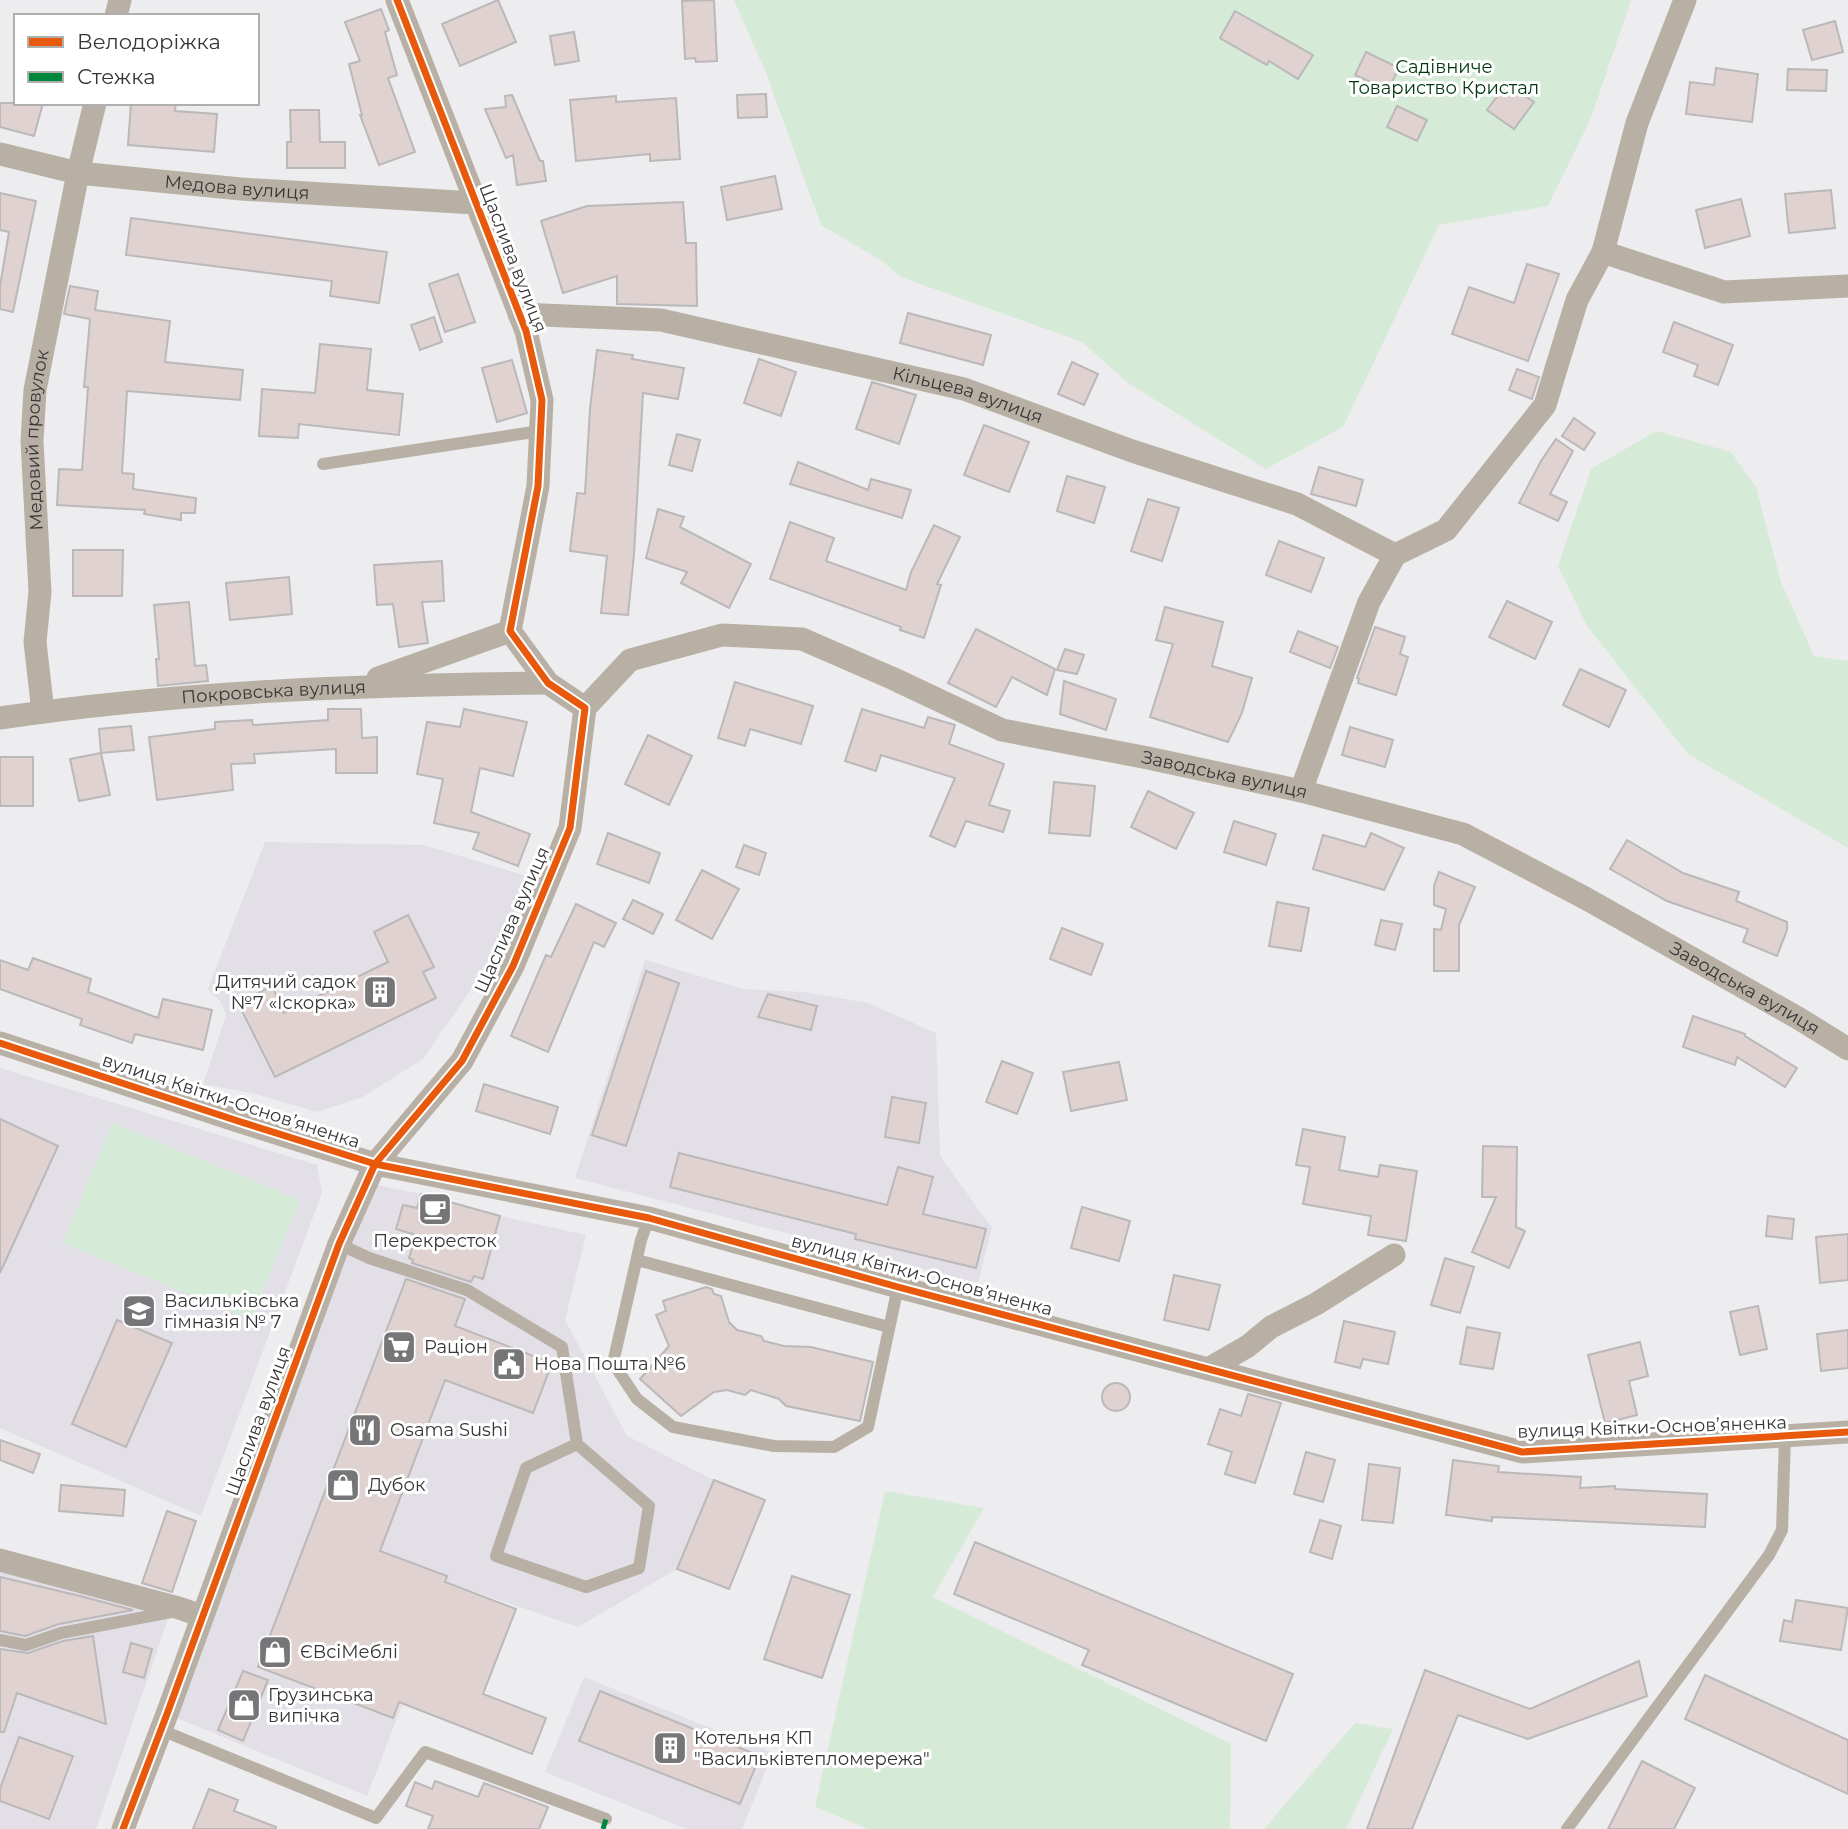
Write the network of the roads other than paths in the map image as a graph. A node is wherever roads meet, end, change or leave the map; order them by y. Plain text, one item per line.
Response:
1 (397, 0) edge
2 (1685, 0) edge
3 (95, 105) edge
4 (0, 154) edge
5 (78, 173) junction
6 (475, 203) junction
7 (1603, 252) junction
8 (1848, 286) edge
9 (519, 313) junction
10 (540, 432) junction
11 (323, 464) dead end
12 (1395, 555) junction
13 (510, 631) junction
14 (548, 683) junction
15 (357, 686) junction
16 (585, 708) junction
17 (43, 712) junction
18 (0, 718) edge
19 (1301, 791) junction
20 (0, 1043) edge
21 (1848, 1049) edge
22 (375, 1164) junction
23 (649, 1218) junction
24 (339, 1244) junction
25 (1394, 1255) dead end
26 (637, 1260) junction
27 (898, 1287) junction
28 (889, 1327) junction
29 (1210, 1368) junction
30 (1848, 1432) edge
31 (1785, 1437) junction
32 (577, 1444) junction
33 (0, 1560) edge
34 (202, 1616) junction
35 (0, 1640) edge
36 (161, 1730) junction
37 (606, 1819) dead end
38 (379, 1823) edge
39 (123, 1829) edge
40 (1567, 1829) edge

1 - 6 street, Щаслива вулиця
2 - 7 street
3 - 5 street, Медовий провулок
4 - 5 street, Медова вулиця
5 - 6 street, Медова вулиця
5 - 17 street, Медовий провулок
6 - 9 street, Щаслива вулиця
7 - 8 street
7 - 12 street
9 - 10 street, Щаслива вулиця
9 - 12 street, Кільцева вулиця
10 - 11 lane
10 - 13 street, Щаслива вулиця
12 - 19 street
13 - 14 street
13 - 15 street
14 - 15 street, Покровська вулиця
14 - 16 street
15 - 17 street, Покровська вулиця
16 - 19 street, Заводська вулиця
16 - 22 street, Щаслива вулиця
17 - 18 street, Покровська вулиця
19 - 21 street, Заводська вулиця
20 - 22 street, вулиця Квітки-Основʼяненка
22 - 23 street, вулиця Квітки-Основʼяненка
22 - 24 street, Щаслива вулиця
23 - 26 lane
23 - 27 street, вулиця Квітки-Основʼяненка
24 - 32 lane
24 - 34 street, Щаслива вулиця
25 - 29 street
26 - 28 lane
26 - 28 lane
27 - 28 lane
27 - 29 street, вулиця Квітки-Основʼяненка
29 - 31 street, вулиця Квітки-Основʼяненка
30 - 31 street, вулиця Квітки-Основʼяненка
31 - 40 lane, вулиця Квітки-Основʼяненка
32 - 32 lane
33 - 34 street
34 - 35 lane
34 - 36 street, Щаслива вулиця
36 - 38 lane
36 - 39 street, Щаслива вулиця
37 - 38 lane

